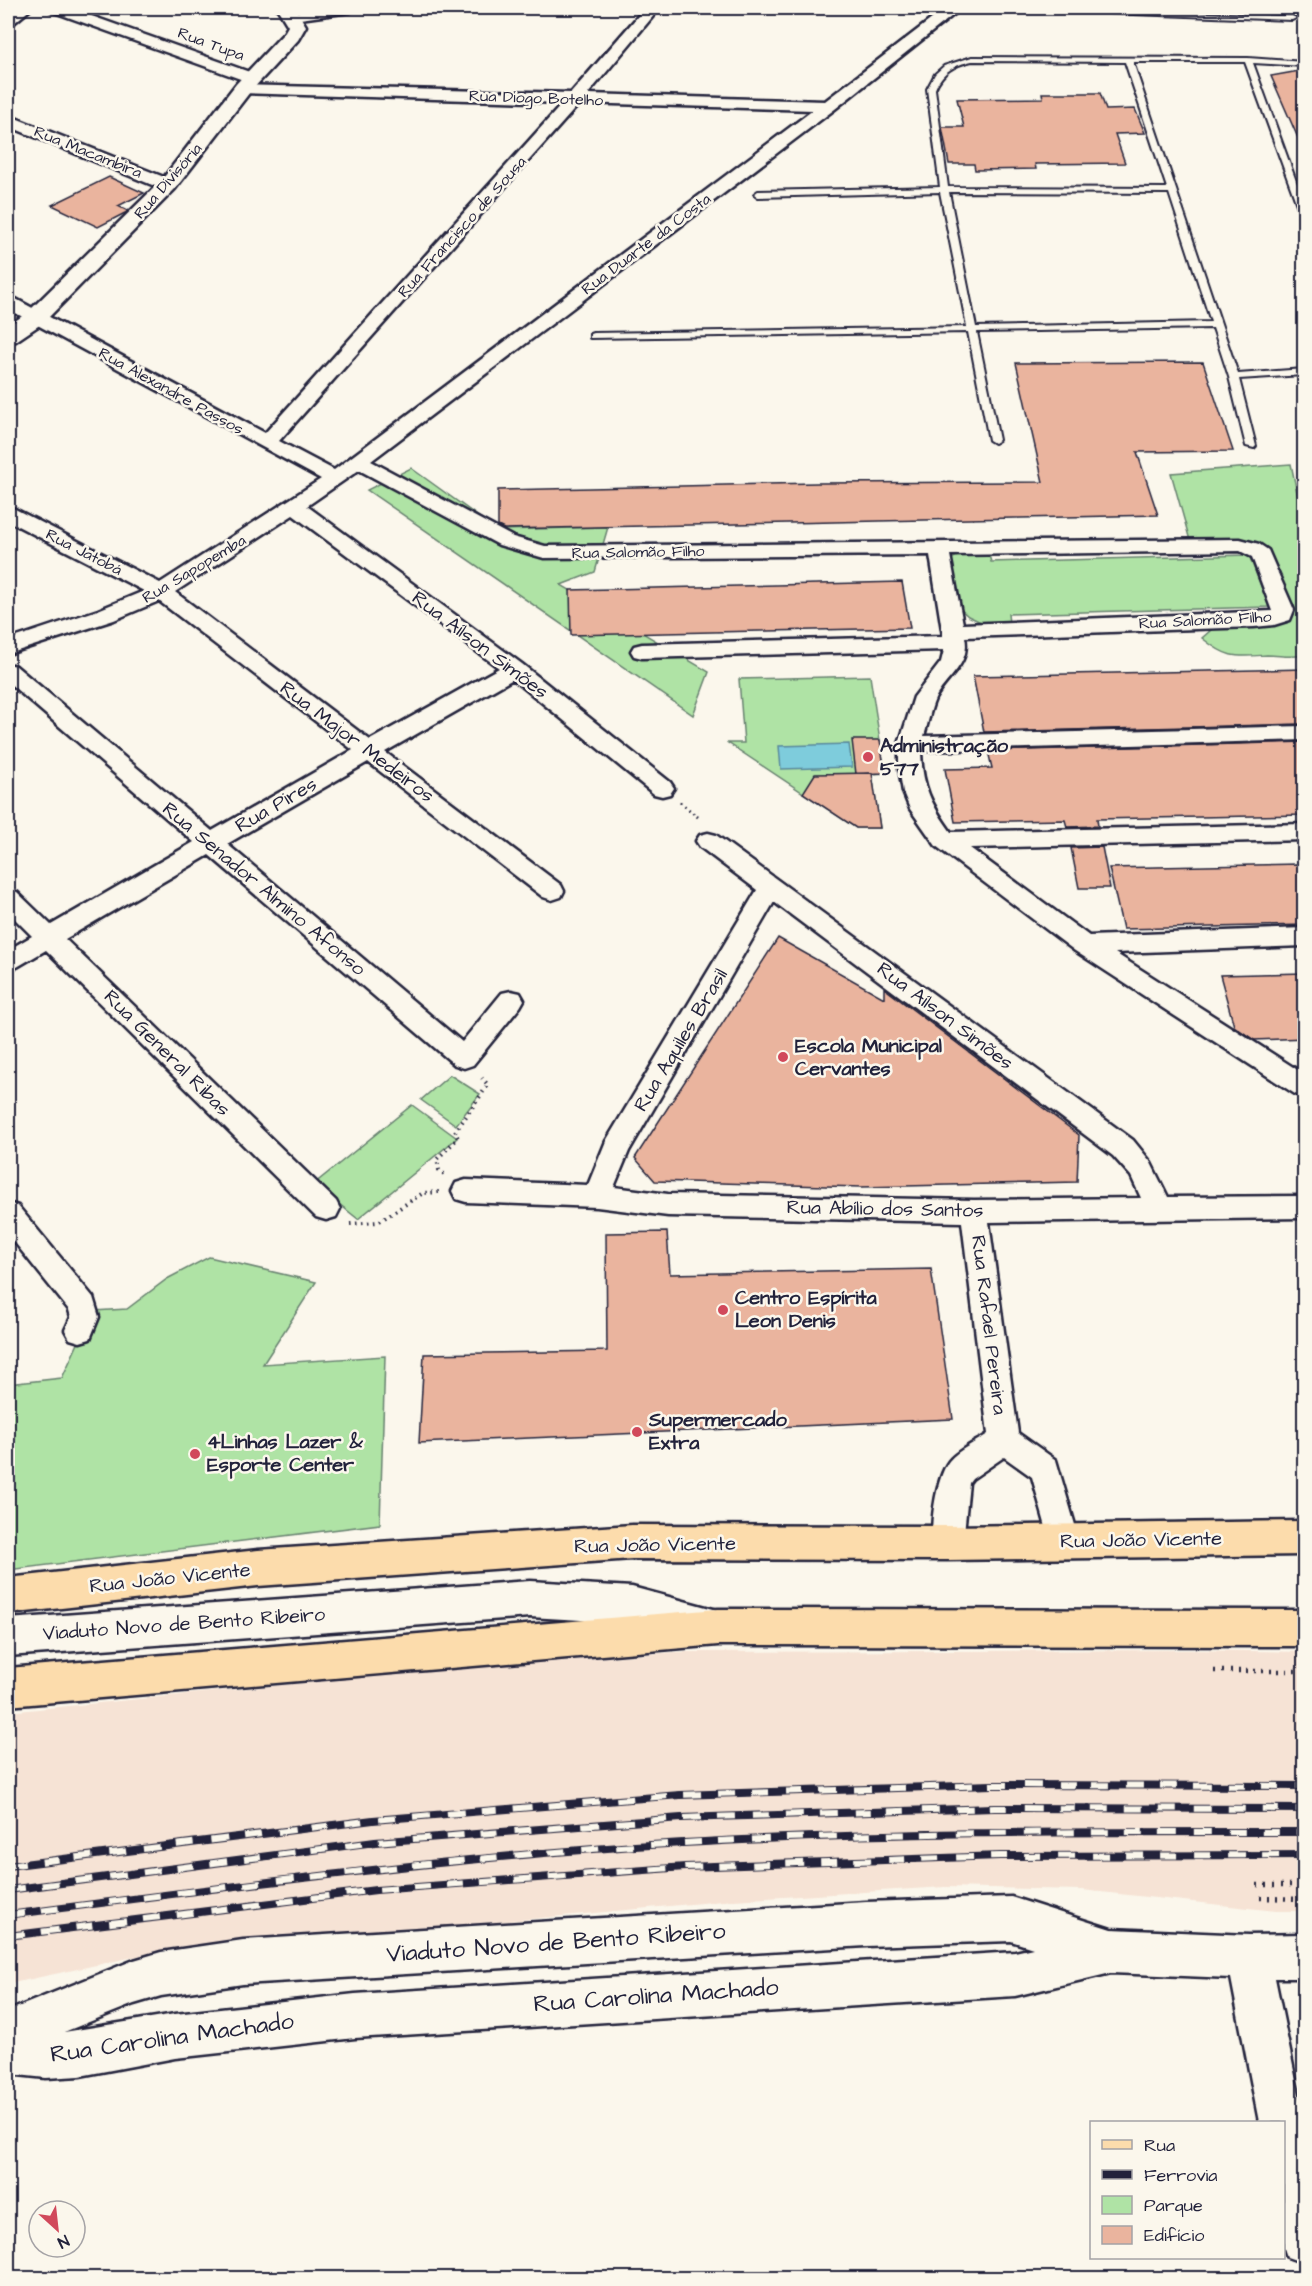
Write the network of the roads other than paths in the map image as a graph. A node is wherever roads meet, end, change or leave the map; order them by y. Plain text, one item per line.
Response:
1 (23, 8) edge
2 (56, 8) edge
3 (350, 8) edge
4 (653, 8) edge
5 (955, 8) edge
6 (1028, 8) edge
7 (1258, 8) edge
8 (290, 12) edge
9 (8, 19) edge
10 (1128, 59) junction
11 (1248, 60) junction
12 (1305, 64) edge
13 (248, 83) junction
14 (575, 99) junction
15 (829, 106) junction
16 (8, 120) edge
17 (168, 185) junction
18 (944, 189) junction
19 (1173, 191) junction
20 (758, 194) dead end
21 (1305, 213) edge
22 (8, 302) edge
23 (36, 317) junction
24 (1217, 325) junction
25 (972, 331) junction
26 (8, 336) edge
27 (593, 336) dead end
28 (1305, 372) edge
29 (1234, 377) junction
30 (994, 440) dead end
31 (267, 443) junction
32 (1251, 446) dead end
33 (358, 462) junction
34 (335, 479) junction
35 (294, 506) junction
36 (8, 513) edge
37 (939, 549) junction
38 (161, 592) junction
39 (955, 637) junction
40 (8, 646) edge
41 (642, 651) dead end
42 (514, 669) junction
43 (8, 671) edge
44 (1305, 733) edge
45 (910, 744) junction
46 (369, 751) junction
47 (662, 788) dead end
48 (1305, 832) edge
49 (944, 840) junction
50 (708, 841) dead end
51 (210, 843) junction
52 (771, 887) junction
53 (552, 891) dead end
54 (8, 898) edge
55 (50, 937) junction
56 (1305, 937) edge
57 (1084, 945) junction
58 (8, 962) edge
59 (511, 1000) dead end
60 (1293, 1065) edge
61 (1305, 1087) edge
62 (466, 1191) road end
63 (597, 1196) junction
64 (1305, 1208) edge
65 (326, 1209) road end
66 (1158, 1209) junction
67 (974, 1211) junction
68 (8, 1214) edge
69 (80, 1330) dead end
70 (1004, 1440) junction
71 (1305, 1538) edge
72 (1064, 1542) junction
73 (947, 1543) junction
74 (8, 1596) edge
75 (718, 1627) junction
76 (1305, 1628) edge
77 (8, 1638) edge
78 (8, 1687) edge
79 (1111, 1951) junction
80 (1305, 1956) edge
81 (1249, 1957) junction
82 (8, 2033) edge
83 (8, 2052) edge
84 (1282, 2121) edge
85 (1285, 2134) edge
86 (1305, 2240) edge

1 - 9 main road
2 - 13 street, Rua Tupa
3 - 8 street
4 - 14 street, Rua Francisco de Sousa
5 - 15 street, Rua Duarte da Costa
6 - 7 lane
8 - 13 main road, Rua Divisória
10 - 11 lane
10 - 18 lane
10 - 19 lane
11 - 12 lane
11 - 21 lane
13 - 14 street, Rua Diogo Botelho
13 - 17 main road, Rua Divisória
14 - 15 street, Rua Diogo Botelho
14 - 31 street, Rua Francisco de Sousa
15 - 33 street, Rua Duarte da Costa
16 - 17 street, Rua Macambira
17 - 23 main road, Rua Divisória
18 - 19 lane
18 - 20 lane
18 - 25 lane
19 - 24 lane
22 - 23 street, Rua Alexandre Passos
23 - 26 main road, Rua Divisória
23 - 31 street, Rua Alexandre Passos
24 - 25 lane
24 - 29 lane
25 - 27 lane
25 - 30 lane
28 - 29 lane
29 - 32 lane
31 - 34 street, Rua Alexandre Passos
33 - 34 street, Rua Duarte da Costa
33 - 37 street, Rua Salomão Filho
34 - 35 street, Rua Sapopemba
35 - 38 street, Rua Sapopemba
35 - 42 street, Rua Aílson Simões
36 - 38 street, Rua Jatobá
37 - 39 street
37 - 39 street, Rua Salomão Filho
38 - 40 street, Rua Sapopemba
38 - 46 street, Rua Major Medeiros
39 - 41 street, Rua Salomão Filho
39 - 45 street
42 - 46 street, Rua Pires
42 - 47 street, Rua Aílson Simões
43 - 51 street, Rua Senador Almino Afonso
44 - 45 street
45 - 49 street
46 - 51 street, Rua Pires
46 - 53 street, Rua Major Medeiros
48 - 49 street
49 - 57 street
50 - 52 street, Rua Aílson Simões
51 - 55 street, Rua Pires
51 - 59 street, Rua Senador Almino Afonso
52 - 63 street, Rua Aquiles Brasil
52 - 66 street, Rua Aílson Simões
54 - 55 street, Rua General Ribas
55 - 58 street, Rua Pires
55 - 65 street, Rua General Ribas
56 - 57 street
57 - 60 street
60 - 61 street
62 - 63 street, Rua Abílio dos Santos
63 - 67 street, Rua Abílio dos Santos
64 - 66 street, Rua Abílio dos Santos
66 - 67 street, Rua Abílio dos Santos
67 - 70 street, Rua Rafael Pereira
68 - 69 street
70 - 72 street, Rua Rafael Pereira
70 - 73 street, Rua Rafael Pereira
71 - 72 main road, Rua João Vicente
72 - 73 main road, Rua João Vicente
73 - 74 main road, Rua João Vicente
75 - 76 main road
75 - 77 main road, Viaduto Novo de Bento Ribeiro
75 - 78 main road
79 - 81 main road, Rua Carolina Machado
79 - 82 main road, Viaduto Novo de Bento Ribeiro
79 - 83 main road, Rua Carolina Machado
80 - 81 main road, Rua Carolina Machado
81 - 84 main road
85 - 86 main road

